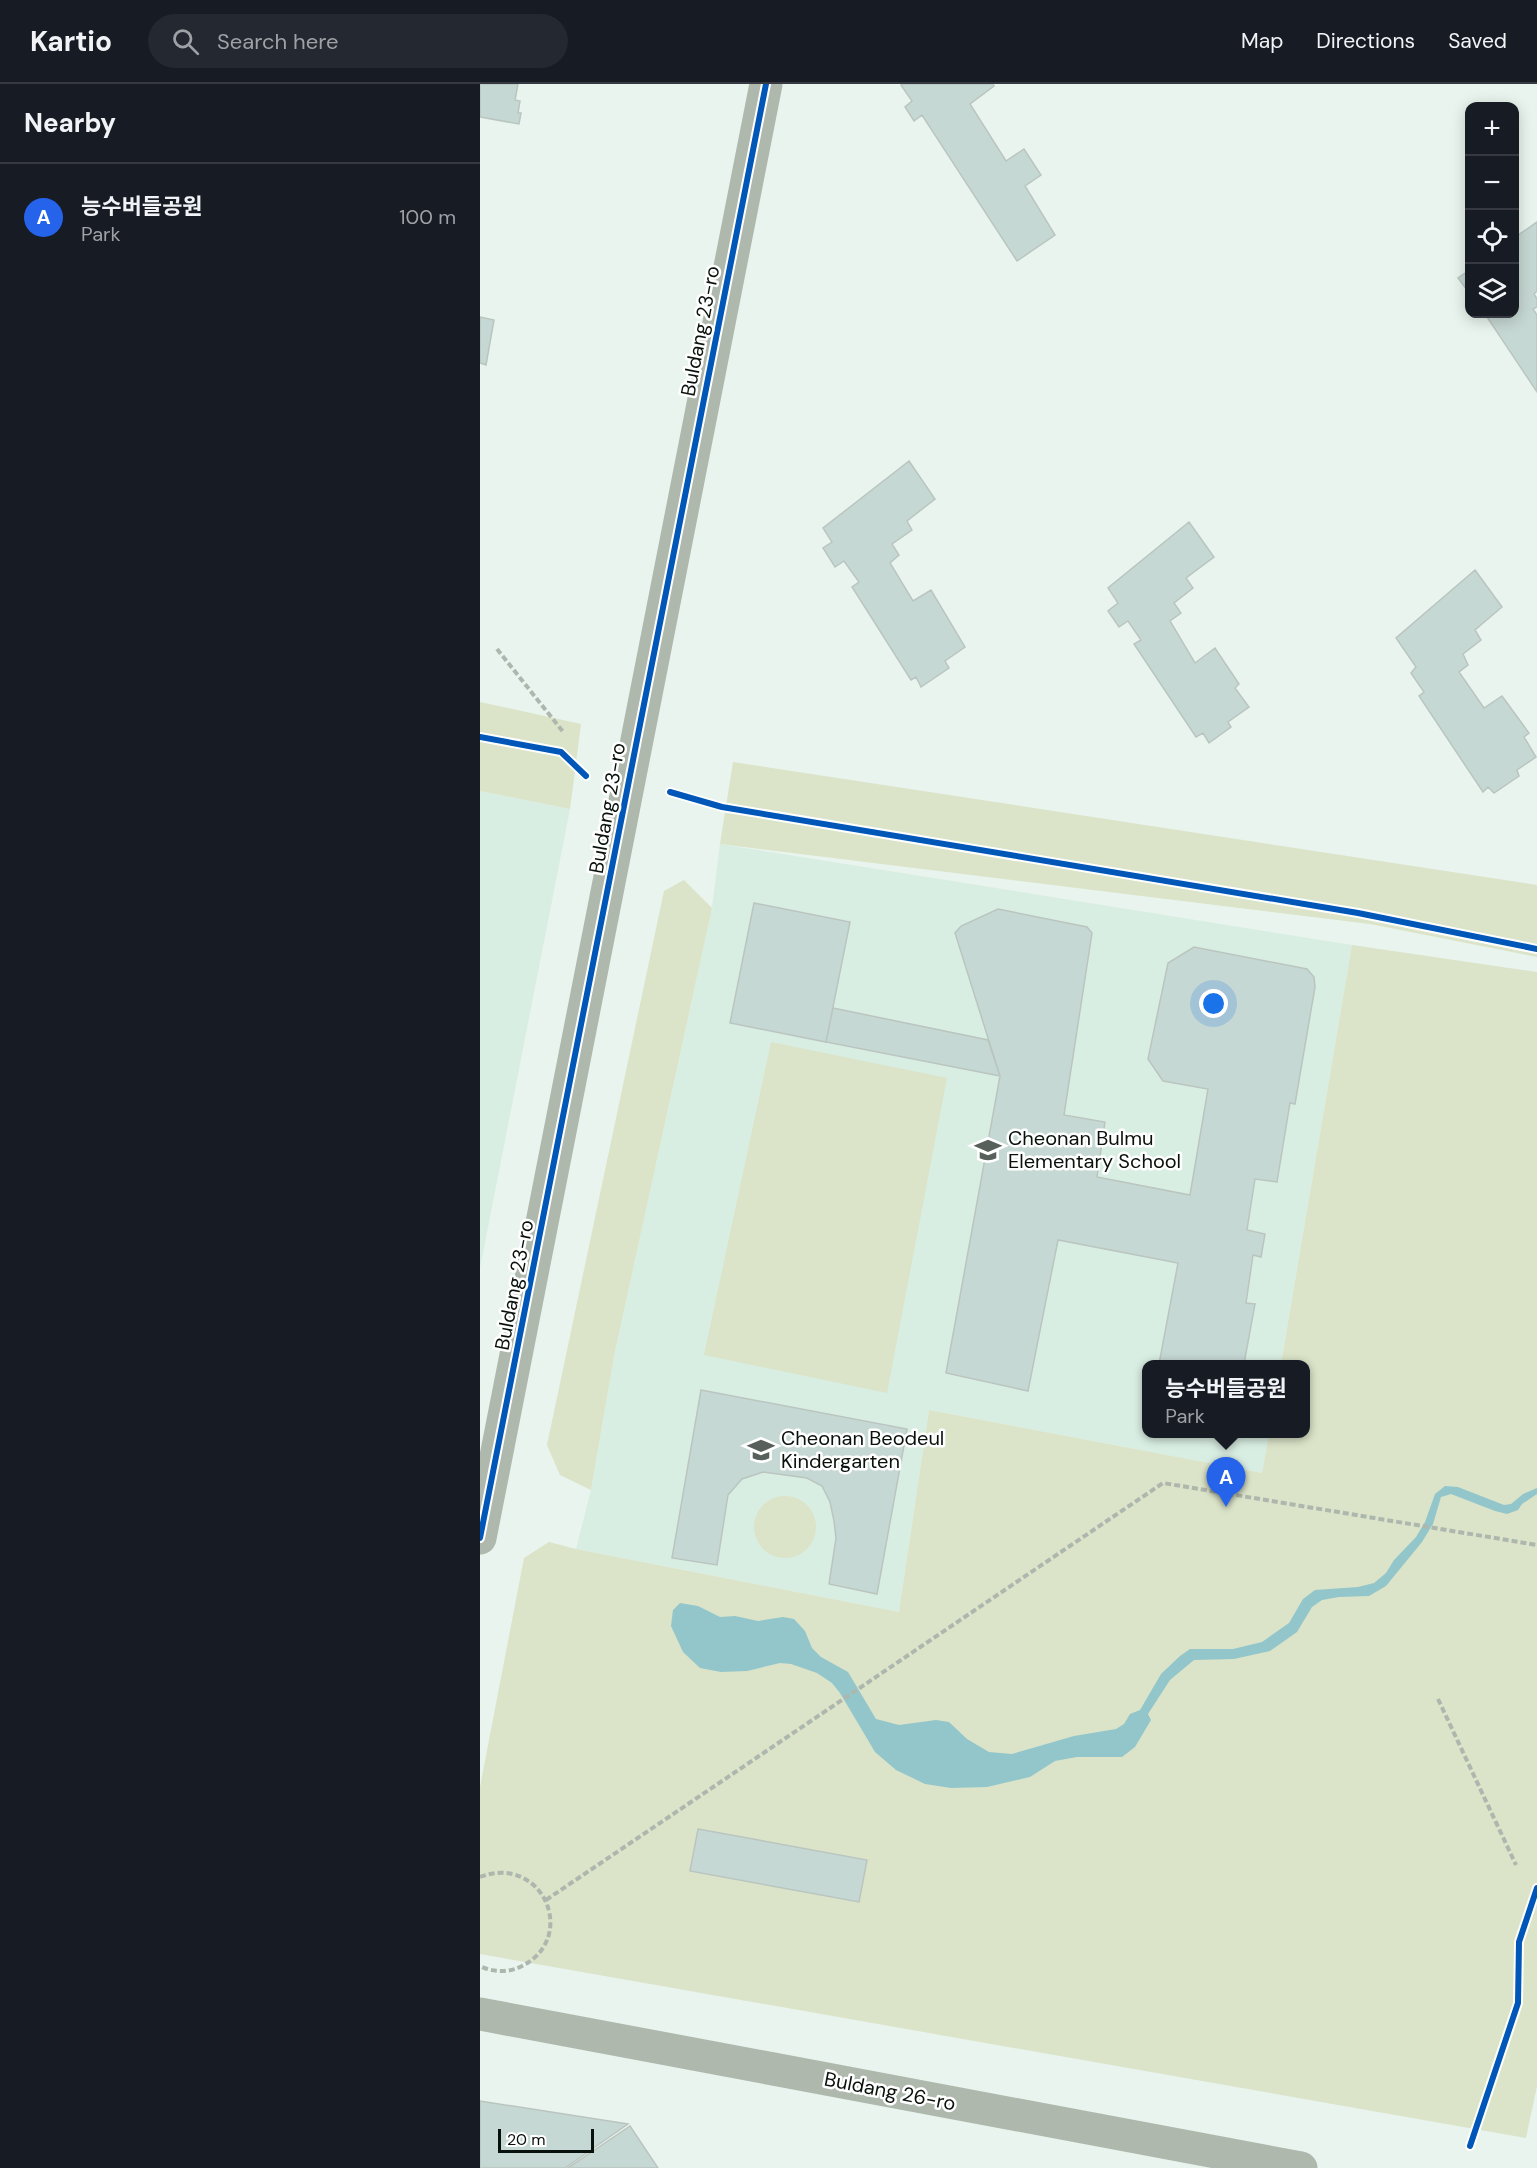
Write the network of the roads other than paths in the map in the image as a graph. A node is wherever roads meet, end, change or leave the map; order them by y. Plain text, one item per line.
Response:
1 (766, 84) edge
2 (480, 1538) edge
3 (480, 2014) edge
4 (1301, 2168) edge

1 - 2 street, Buldang 23-ro
3 - 4 street, Buldang 26-ro

